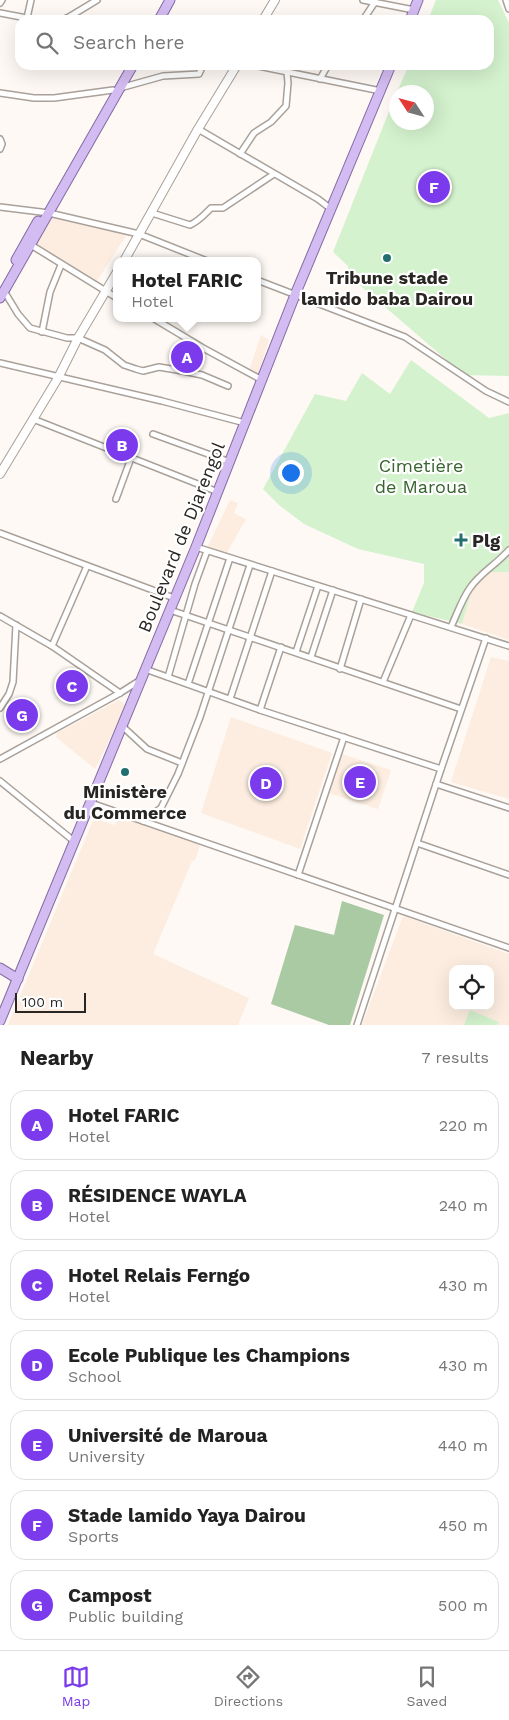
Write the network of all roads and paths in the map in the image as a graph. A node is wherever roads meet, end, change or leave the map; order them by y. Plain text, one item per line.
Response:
1 (31, 0) edge
2 (97, 0) edge
3 (164, 0) edge
4 (170, 0) edge
5 (275, 0) edge
6 (363, 0) edge
7 (418, 0) edge
8 (506, 0) edge
9 (375, 2) junction
10 (509, 9) edge
11 (414, 10) junction
12 (0, 13) edge
13 (28, 15) edge
14 (72, 15) edge
15 (156, 15) edge
16 (161, 15) edge
17 (266, 15) edge
18 (366, 15) edge
19 (412, 15) edge
20 (15, 16) edge
21 (126, 70) edge
22 (130, 70) edge
23 (202, 70) edge
24 (234, 70) edge
25 (277, 70) edge
26 (325, 70) edge
27 (389, 70) edge
28 (286, 72) junction
29 (320, 79) junction
30 (117, 89) junction
31 (381, 91) junction
32 (0, 93) edge
33 (198, 129) junction
34 (0, 139) edge
35 (0, 149) edge
36 (240, 154) junction
37 (274, 174) junction
38 (0, 208) edge
39 (331, 209) junction
40 (46, 213) junction
41 (152, 213) junction
42 (139, 234) junction
43 (31, 245) junction
44 (126, 257) edge
45 (197, 257) edge
46 (61, 265) junction
47 (113, 279) edge
48 (261, 282) edge
49 (1, 292) edge
50 (106, 292) junction
51 (295, 295) junction
52 (113, 296) edge
53 (160, 322) edge
54 (42, 332) junction
55 (78, 338) junction
56 (0, 363) edge
57 (58, 378) junction
58 (263, 380) junction
59 (228, 386) dead end
60 (509, 402) edge
61 (33, 419) junction
62 (245, 423) junction
63 (153, 434) dead end
64 (131, 458) junction
65 (230, 462) junction
66 (0, 474) edge
67 (218, 492) junction
68 (116, 498) dead end
69 (0, 533) edge
70 (196, 547) junction
71 (509, 550) edge
72 (207, 551) junction
73 (230, 558) junction
74 (250, 565) junction
75 (87, 566) junction
76 (272, 571) junction
77 (318, 586) junction
78 (333, 590) junction
79 (174, 598) junction
80 (361, 599) junction
81 (170, 610) junction
82 (411, 615) junction
83 (0, 616) edge
84 (186, 616) junction
85 (208, 624) junction
86 (16, 625) junction
87 (451, 627) junction
88 (228, 631) junction
89 (249, 637) junction
90 (486, 638) junction
91 (52, 646) junction
92 (509, 646) edge
93 (281, 647) junction
94 (296, 652) junction
95 (311, 657) junction
96 (145, 669) junction
97 (340, 669) junction
98 (168, 677) junction
99 (140, 680) junction
100 (383, 682) junction
101 (188, 684) junction
102 (208, 691) junction
103 (120, 693) junction
104 (230, 699) junction
105 (0, 708) edge
106 (461, 708) junction
107 (260, 710) junction
108 (122, 726) junction
109 (344, 737) junction
110 (0, 759) edge
111 (182, 763) junction
112 (441, 769) junction
113 (0, 781) edge
114 (436, 784) junction
115 (90, 803) junction
116 (509, 808) edge
117 (144, 821) junction
118 (75, 842) junction
119 (417, 843) junction
120 (298, 875) junction
121 (509, 876) edge
122 (396, 909) junction
123 (509, 948) edge
124 (0, 968) edge
125 (18, 979) junction
126 (0, 1021) edge
127 (357, 1025) edge

1 - 13 street
2 - 14 street
3 - 15 main road
4 - 16 main road
5 - 17 main road
6 - 9 street
7 - 11 main road
8 - 10 street
9 - 11 street
9 - 18 street
11 - 19 main road
12 - 20 street
21 - 30 main road
22 - 30 main road
23 - 30 street
24 - 33 main road
25 - 28 street
26 - 29 street
27 - 31 main road, Boulevard de Djarengol
28 - 29 street
28 - 36 street
29 - 31 street
30 - 32 street
30 - 40 main road
31 - 39 main road, Boulevard de Djarengol
33 - 36 street
33 - 41 main road
34 - 35 street
36 - 37 street
37 - 39 street
37 - 41 street
38 - 40 street
39 - 51 main road, Boulevard de Djarengol
40 - 42 street
40 - 43 main road
40 - 49 main road
41 - 42 main road
42 - 44 main road
42 - 45 street
43 - 46 street
43 - 49 main road
46 - 50 street
46 - 54 street
47 - 50 main road
48 - 51 street
49 - 54 street
50 - 52 street
50 - 55 main road
51 - 58 main road, Boulevard de Djarengol
51 - 60 street
53 - 58 street
54 - 55 street
55 - 57 main road
55 - 59 street
56 - 57 street
57 - 61 main road
57 - 62 street
58 - 62 main road, Boulevard de Djarengol
61 - 64 street
61 - 66 main road
62 - 65 main road, Boulevard de Djarengol
63 - 65 street
64 - 67 street
64 - 68 street
65 - 67 main road, Boulevard de Djarengol
67 - 70 main road, Boulevard de Djarengol
69 - 75 street
70 - 72 street
70 - 79 main road, Boulevard de Djarengol
71 - 87 street
72 - 73 street
72 - 84 street
73 - 74 street
73 - 85 street
74 - 76 street
74 - 88 street
75 - 79 street
75 - 91 street
76 - 77 street
76 - 89 street
77 - 78 street
77 - 94 street
78 - 80 street
78 - 95 street
79 - 81 main road, Boulevard de Djarengol
80 - 82 street
80 - 97 street
81 - 84 street
81 - 96 main road, Boulevard de Djarengol
82 - 87 street
82 - 100 street
83 - 86 street
84 - 85 street
84 - 98 street
85 - 88 street
85 - 101 street
86 - 91 street
86 - 105 street
87 - 90 street
88 - 89 street
88 - 102 street
89 - 93 street
89 - 104 street
90 - 92 street
90 - 106 street
91 - 103 street
93 - 94 street
93 - 107 street
94 - 95 street
95 - 97 street
96 - 98 street
96 - 99 main road, Boulevard de Djarengol
97 - 100 street
98 - 101 street
99 - 103 street
99 - 108 main road, Boulevard de Djarengol
100 - 106 street
101 - 102 street
102 - 104 street
102 - 111 street
103 - 110 street
104 - 107 street
106 - 112 street
107 - 109 street
108 - 111 street
108 - 115 main road, Boulevard de Djarengol
109 - 112 street
109 - 120 street
111 - 117 street
112 - 114 street
113 - 118 street
114 - 116 street
114 - 119 street
115 - 117 street
115 - 118 main road, Boulevard de Djarengol
117 - 120 street
118 - 125 main road, Boulevard de Djarengol
119 - 121 street
119 - 122 street
120 - 122 street
122 - 123 street
122 - 127 street
124 - 125 main road
125 - 126 main road, Boulevard de Djarengol

